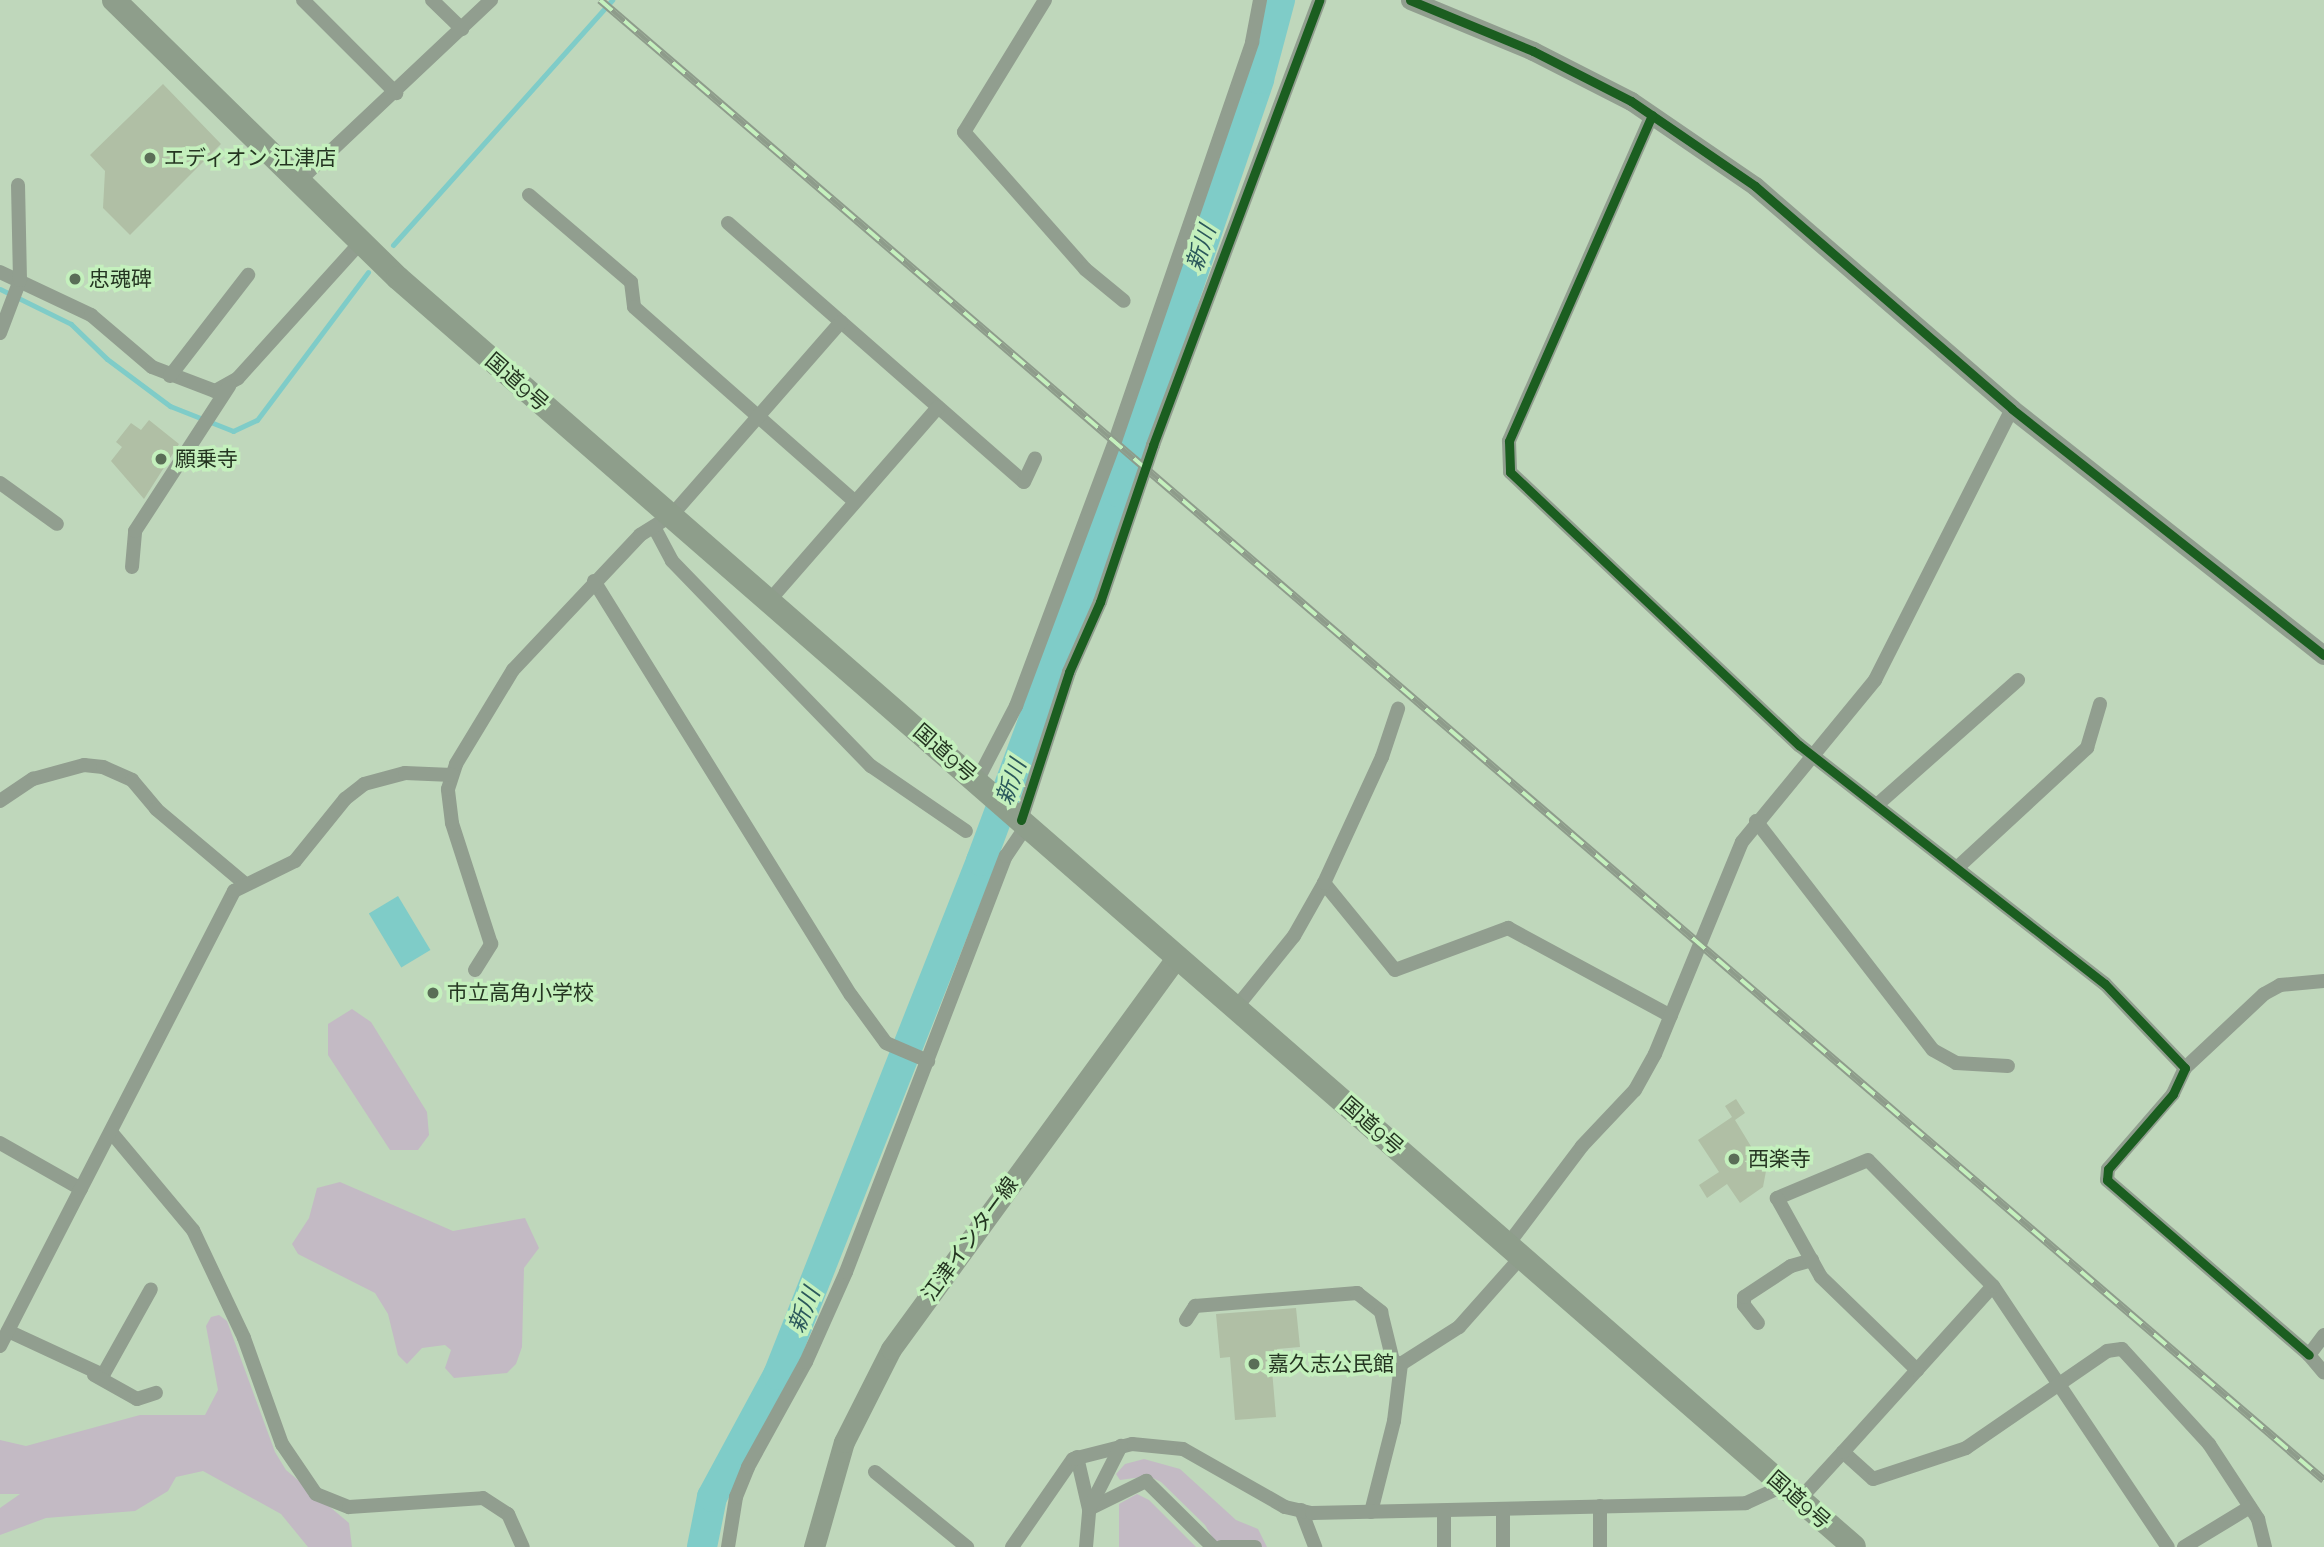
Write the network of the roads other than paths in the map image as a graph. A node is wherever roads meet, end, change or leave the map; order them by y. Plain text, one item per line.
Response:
1 (114, 0) edge
2 (303, 0) edge
3 (432, 0) edge
4 (491, 0) edge
5 (1045, 0) edge
6 (1260, 0) edge
7 (1319, 0) edge
8 (1410, 0) edge
9 (462, 29) junction
10 (397, 93) junction
11 (1652, 115) junction
12 (299, 181) junction
13 (18, 185) dead end
14 (529, 195) dead end
15 (728, 223) dead end
16 (360, 243) junction
17 (0, 272) edge
18 (248, 275) dead end
19 (18, 290) junction
20 (1124, 301) dead end
21 (841, 322) junction
22 (0, 333) edge
23 (170, 376) junction
24 (229, 386) junction
25 (938, 407) junction
26 (2012, 409) junction
27 (758, 417) junction
28 (1035, 458) dead end
29 (0, 484) edge
30 (853, 500) junction
31 (663, 521) junction
32 (57, 524) dead end
33 (132, 567) dead end
34 (594, 581) junction
35 (769, 601) junction
36 (2324, 655) edge
37 (2018, 680) dead end
38 (2100, 704) dead end
39 (1398, 709) dead end
40 (1815, 754) junction
41 (452, 775) junction
42 (981, 784) junction
43 (0, 801) edge
44 (1878, 804) junction
45 (1021, 819) junction
46 (1756, 821) junction
47 (966, 831) dead end
48 (1958, 867) junction
49 (1324, 883) junction
50 (245, 884) junction
51 (1176, 958) junction
52 (475, 970) dead end
53 (2324, 981) edge
54 (1235, 1009) junction
55 (1671, 1016) junction
56 (925, 1060) junction
57 (2008, 1066) dead end
58 (2185, 1068) junction
59 (111, 1132) junction
60 (0, 1143) edge
61 (81, 1189) junction
62 (1516, 1249) junction
63 (1812, 1260) junction
64 (1993, 1286) junction
65 (151, 1289) dead end
66 (1186, 1320) dead end
67 (1758, 1323) dead end
68 (8, 1331) junction
69 (2324, 1335) edge
70 (0, 1346) edge
71 (2309, 1355) junction
72 (1401, 1364) junction
73 (1917, 1370) junction
74 (2324, 1373) edge
75 (94, 1375) junction
76 (2059, 1384) junction
77 (156, 1393) dead end
78 (1121, 1446) junction
79 (1843, 1452) junction
80 (1077, 1457) junction
81 (875, 1472) dead end
82 (1791, 1493) junction
83 (1600, 1506) junction
84 (2250, 1507) junction
85 (1503, 1509) junction
86 (1089, 1510) junction
87 (1301, 1510) junction
88 (1444, 1511) junction
89 (1371, 1512) junction
90 (523, 1547) edge
91 (728, 1547) edge
92 (814, 1547) edge
93 (967, 1547) edge
94 (1012, 1547) edge
95 (1086, 1547) edge
96 (1213, 1547) edge
97 (1221, 1547) edge
98 (1255, 1547) edge
99 (1315, 1547) edge
100 (1444, 1547) edge
101 (1503, 1547) edge
102 (1600, 1547) edge
103 (1854, 1547) edge
104 (2168, 1547) edge
105 (2184, 1547) edge
106 (2265, 1547) edge

1 - 12 highway, 国道9号
2 - 10 street
3 - 9 street
4 - 9 street
5 - 20 street
6 - 42 street
7 - 45 street
8 - 11 street
9 - 10 street
10 - 12 street
11 - 26 street
11 - 40 street
12 - 16 highway, 国道9号
13 - 19 street
14 - 27 street
15 - 21 street
16 - 24 street
16 - 31 highway, 国道9号
17 - 19 street
18 - 23 street
19 - 22 street
19 - 23 street
21 - 25 street
21 - 27 street
23 - 24 street
24 - 33 street
25 - 28 street
25 - 30 street
26 - 36 street
26 - 40 street
27 - 30 street
27 - 31 street
29 - 32 street
30 - 35 street
31 - 34 street
31 - 35 highway, 国道9号
31 - 47 street
34 - 41 street
34 - 56 street
35 - 42 highway, 国道9号
37 - 44 street
38 - 48 street
39 - 49 street
40 - 44 street
40 - 46 street
41 - 50 street
41 - 52 street
42 - 45 highway, 国道9号
43 - 50 street
44 - 48 street
45 - 51 highway, 国道9号
45 - 56 street
46 - 55 street
46 - 57 street
48 - 58 street
49 - 54 street
49 - 55 street
50 - 59 street
51 - 54 highway, 国道9号
51 - 92 main road, 江津インター線
53 - 58 street
54 - 62 highway, 国道9号
55 - 62 street
56 - 91 street
58 - 71 street
59 - 61 street
59 - 90 street
60 - 61 street
61 - 68 street
62 - 72 street
62 - 82 highway, 国道9号
63 - 64 street
63 - 67 street
63 - 73 street
64 - 73 street
64 - 76 street
65 - 75 street
66 - 72 street
68 - 70 street
68 - 75 street
69 - 71 street
71 - 74 street
72 - 89 street
73 - 79 street
75 - 77 street
76 - 79 street
76 - 84 street
76 - 104 street
78 - 80 street
78 - 86 street
78 - 87 street
79 - 82 street
80 - 86 street
80 - 94 street
81 - 93 street
82 - 83 street
82 - 103 highway, 国道9号
83 - 85 street
83 - 102 street
84 - 105 street
84 - 106 street
85 - 88 street
85 - 101 street
86 - 95 street
86 - 96 street
87 - 89 street
87 - 99 street
88 - 89 street
88 - 100 street
97 - 98 street

